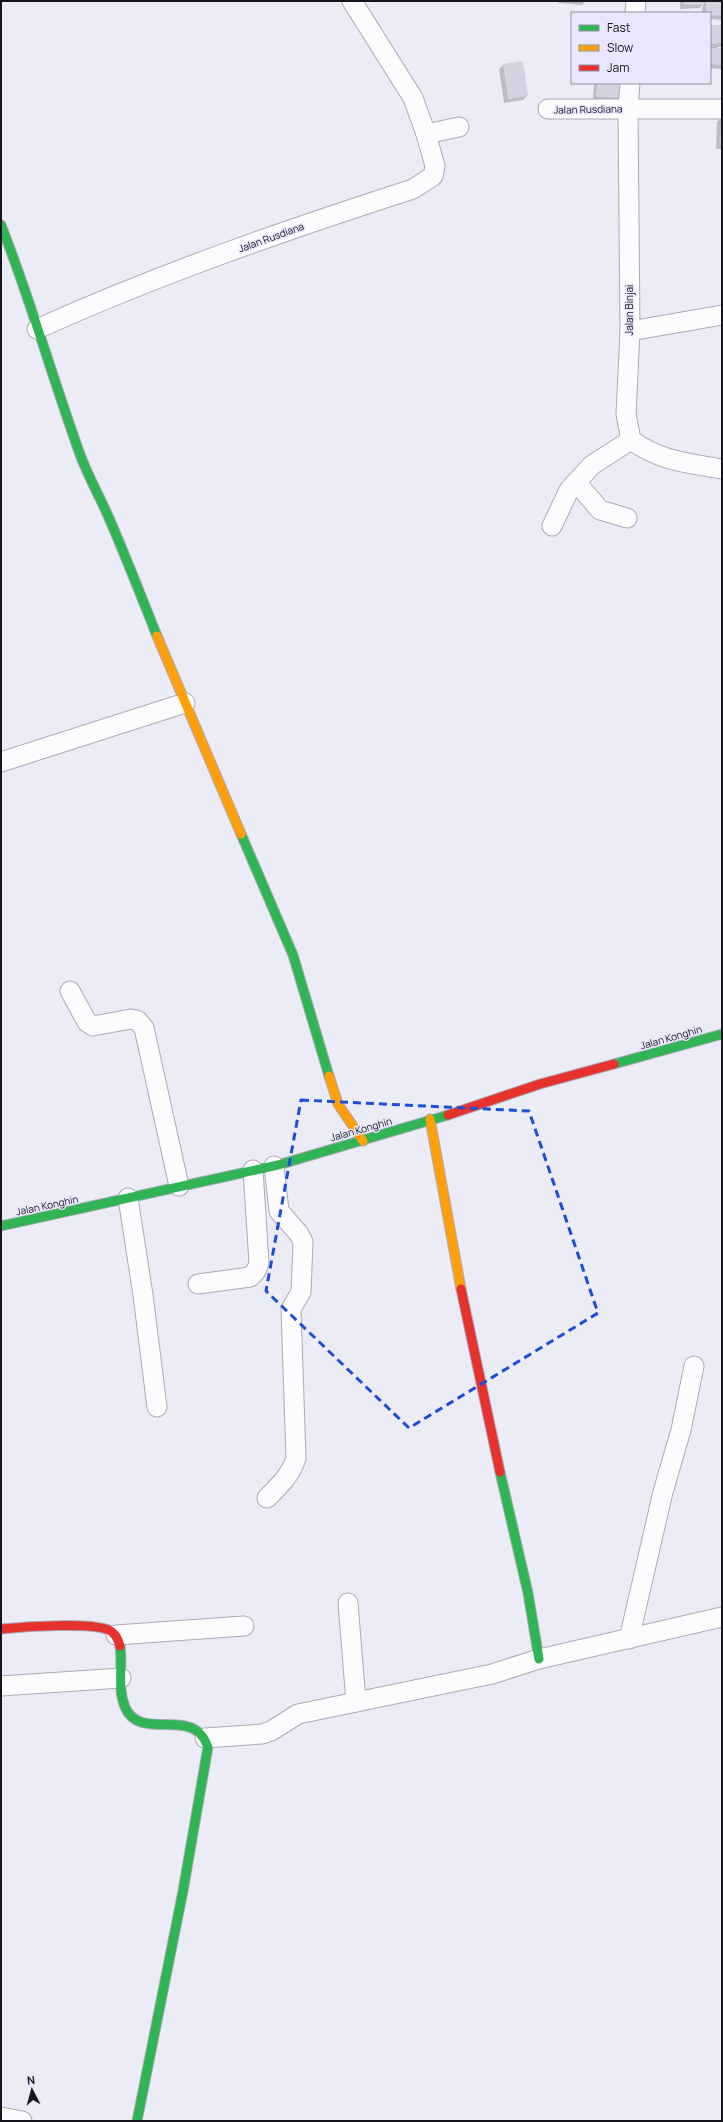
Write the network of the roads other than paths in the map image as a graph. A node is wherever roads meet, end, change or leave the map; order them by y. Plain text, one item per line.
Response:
1 (352, 1) edge
2 (636, 1) edge
3 (635, 12) edge
4 (630, 84) edge
5 (628, 108) junction
6 (548, 109) dead end
7 (722, 109) edge
8 (459, 127) dead end
9 (426, 134) junction
10 (1, 225) edge
11 (722, 315) edge
12 (37, 329) junction
13 (630, 331) junction
14 (631, 440) junction
15 (722, 469) edge
16 (576, 482) junction
17 (627, 518) dead end
18 (552, 526) dead end
19 (185, 703) junction
20 (1, 762) edge
21 (70, 991) dead end
22 (722, 1034) edge
23 (430, 1119) junction
24 (363, 1141) junction
25 (274, 1166) junction
26 (253, 1170) junction
27 (180, 1186) junction
28 (128, 1198) junction
29 (1, 1226) edge
30 (198, 1284) dead end
31 (694, 1366) dead end
32 (157, 1407) dead end
33 (267, 1498) dead end
34 (348, 1603) dead end
35 (722, 1617) edge
36 (244, 1626) dead end
37 (1, 1629) edge
38 (116, 1635) junction
39 (629, 1639) junction
40 (539, 1659) junction
41 (121, 1678) junction
42 (1, 1686) edge
43 (356, 1702) junction
44 (205, 1738) junction
45 (1, 2117) edge
46 (22, 2121) edge
47 (137, 2121) edge

1 - 9 street, Jalan Rusdiana
2 - 3 street
4 - 5 street, Jalan Binjai
5 - 6 street, Jalan Rusdiana
5 - 7 street, Jalan Rusdiana
5 - 13 street, Jalan Binjai
8 - 9 street
9 - 12 street, Jalan Rusdiana
10 - 12 street
11 - 13 street
12 - 19 street
13 - 14 street, Jalan Binjai
14 - 15 street
14 - 16 street
16 - 17 street
16 - 18 street
19 - 20 street
19 - 24 street
21 - 27 street
22 - 23 street, Jalan Konghin
23 - 24 street, Jalan Konghin
23 - 40 street
24 - 25 street, Jalan Konghin
25 - 26 street, Jalan Konghin
25 - 33 street
26 - 27 street, Jalan Konghin
26 - 30 street
27 - 28 street, Jalan Konghin
28 - 29 street, Jalan Konghin
28 - 32 street
31 - 39 street
34 - 43 street
35 - 39 street
36 - 38 street
37 - 38 street
38 - 41 street
39 - 40 street
40 - 43 street
41 - 42 street
41 - 44 street
43 - 44 street
44 - 47 street
45 - 46 street

